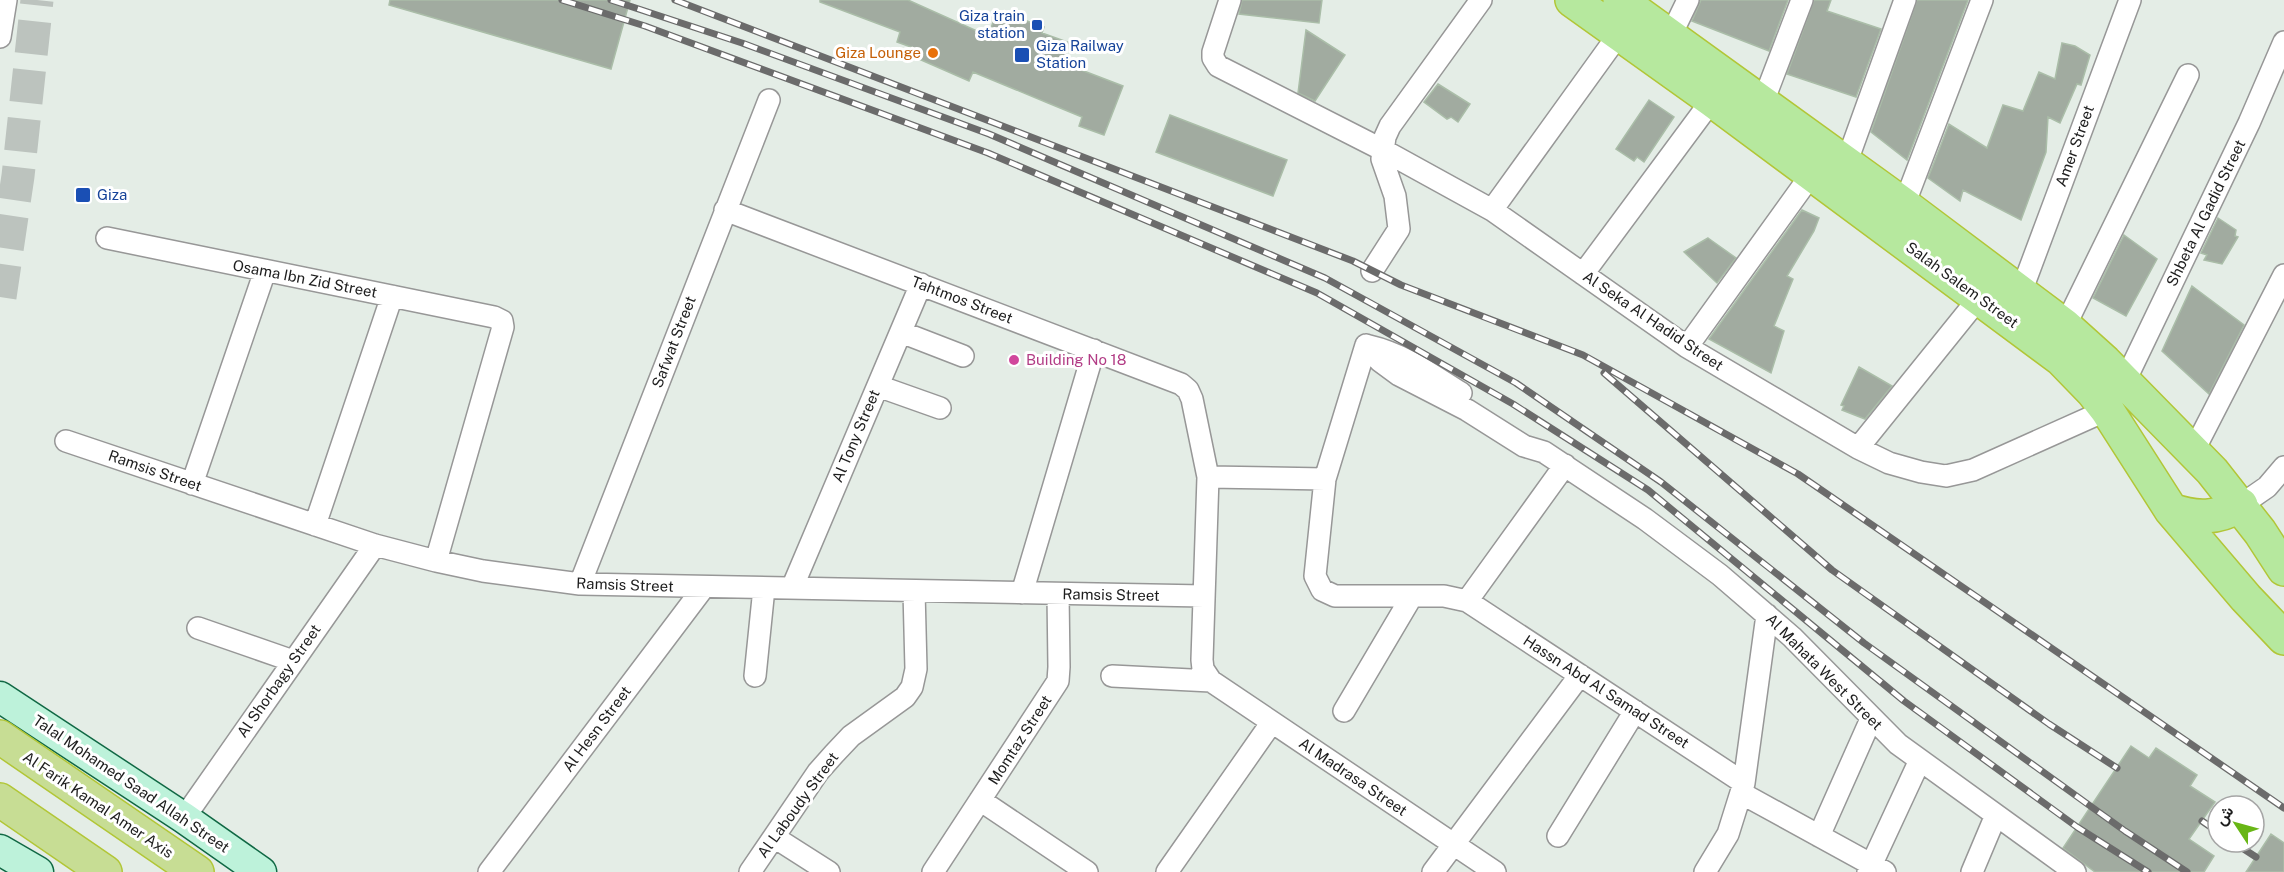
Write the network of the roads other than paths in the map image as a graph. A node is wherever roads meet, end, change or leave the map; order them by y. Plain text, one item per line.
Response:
1 (6, 0) edge
2 (1230, 0) edge
3 (1481, 0) edge
4 (1572, 0) edge
5 (1620, 0) edge
6 (1688, 0) edge
7 (1802, 0) edge
8 (1905, 0) edge
9 (1982, 0) edge
10 (2130, 0) edge
11 (1619, 34) junction
12 (1671, 35) junction
13 (0, 37) edge
14 (2284, 42) edge
15 (2188, 75) dead end
16 (769, 100) dead end
17 (1712, 100) junction
18 (1763, 102) junction
19 (1383, 150) junction
20 (1846, 164) junction
21 (1811, 175) junction
22 (1904, 205) junction
23 (725, 210) junction
24 (1492, 210) junction
25 (107, 238) dead end
26 (265, 271) junction
27 (1372, 271) dead end
28 (1582, 274) junction
29 (2284, 275) edge
30 (921, 284) junction
31 (2021, 292) junction
32 (392, 296) junction
33 (1980, 298) junction
34 (2065, 326) junction
35 (901, 332) junction
36 (1687, 347) junction
37 (1094, 350) junction
38 (963, 356) dead end
39 (2125, 381) junction
40 (878, 386) junction
41 (940, 408) dead end
42 (2107, 410) junction
43 (66, 441) dead end
44 (1858, 448) junction
45 (2193, 452) junction
46 (1565, 465) junction
47 (2284, 467) edge
48 (1208, 477) junction
49 (1325, 479) junction
50 (192, 484) junction
51 (2241, 505) junction
52 (2171, 510) junction
53 (315, 525) junction
54 (375, 544) junction
55 (2280, 554) edge
56 (436, 561) junction
57 (580, 584) junction
58 (704, 587) junction
59 (764, 588) junction
60 (792, 588) junction
61 (914, 591) junction
62 (1022, 593) junction
63 (1059, 594) junction
64 (1204, 596) junction
65 (1412, 596) junction
66 (2246, 598) junction
67 (1467, 601) junction
68 (1767, 615) junction
69 (198, 628) dead end
70 (2284, 638) edge
71 (293, 661) junction
72 (1580, 675) junction
73 (755, 676) dead end
74 (1112, 676) dead end
75 (1211, 681) junction
76 (0, 697) edge
77 (1344, 711) dead end
78 (1635, 711) junction
79 (1871, 719) junction
80 (1272, 722) junction
81 (0, 737) edge
82 (1920, 760) junction
83 (1742, 788) junction
84 (0, 800) edge
85 (980, 800) junction
86 (1996, 815) junction
87 (184, 818) junction
88 (1557, 836) dead end
89 (1819, 836) junction
90 (774, 837) junction
91 (1454, 844) junction
92 (0, 850) edge
93 (1874, 870) edge
94 (1708, 871) edge
95 (38, 872) edge
96 (105, 872) edge
97 (197, 872) edge
98 (261, 872) edge
99 (489, 872) edge
100 (750, 872) edge
101 (829, 872) edge
102 (933, 872) edge
103 (1087, 872) edge
104 (1167, 872) edge
105 (1433, 872) edge
106 (1495, 872) edge
107 (1972, 872) edge
108 (2075, 872) edge

1 - 13 street
2 - 19 street, Al Seka Al Hadid Street
3 - 19 street
4 - 11 highway, Salah Salem Street
5 - 12 highway, Salah Salem Street
6 - 12 street
7 - 18 street
8 - 20 street
9 - 22 street
10 - 31 street, Amer Street
11 - 17 highway, Salah Salem Street
11 - 24 street
12 - 18 highway, Salah Salem Street
14 - 39 street, Shbeta Al Gadid Street
15 - 34 street
16 - 23 street, Safwat Street
17 - 21 highway, Salah Salem Street
17 - 28 street
18 - 20 highway, Salah Salem Street
19 - 24 street, Al Seka Al Hadid Street
19 - 27 street
20 - 22 highway, Salah Salem Street
21 - 33 highway, Salah Salem Street
21 - 36 street
22 - 31 highway, Salah Salem Street
23 - 30 street, Tahtmos Street
23 - 57 street, Safwat Street
24 - 28 street, Al Seka Al Hadid Street
25 - 26 street, Osama Ibn Zid Street
26 - 32 street, Osama Ibn Zid Street
26 - 50 street
28 - 36 street, Al Seka Al Hadid Street
29 - 45 street
30 - 35 street, Al Tony Street
30 - 37 street, Tahtmos Street
31 - 34 highway, Salah Salem Street
32 - 53 street
32 - 56 street, Osama Ibn Zid Street
33 - 42 highway, Salah Salem Street
33 - 44 street
34 - 39 highway, Salah Salem Street
35 - 38 street
35 - 40 street, Al Tony Street
36 - 44 street, Al Seka Al Hadid Street
37 - 48 street, Tahtmos Street
37 - 62 street
39 - 45 highway, Salah Salem Street
40 - 41 street
40 - 60 street, Al Tony Street
42 - 44 street, Al Seka Al Hadid Street
42 - 52 highway, Salah Salem Street
43 - 50 street, Ramsis Street
45 - 51 highway, Salah Salem Street
46 - 49 street, Al Mahata West Street
46 - 67 street
46 - 68 street, Al Mahata West Street
47 - 51 street
48 - 49 street
48 - 64 street
49 - 65 street
50 - 53 street, Ramsis Street
51 - 52 highway
51 - 55 highway, Salah Salem Street
52 - 66 highway, Salah Salem Street
53 - 54 street, Ramsis Street
54 - 56 street, Ramsis Street
54 - 71 street, Al Shorbagy Street
55 - 66 highway
56 - 57 street, Ramsis Street
57 - 58 street, Ramsis Street
58 - 59 street, Ramsis Street
58 - 99 street, Al Hesn Street
59 - 60 street, Ramsis Street
59 - 73 street
60 - 61 street, Ramsis Street
61 - 62 street, Ramsis Street
61 - 90 street, Al Laboudy Street
62 - 63 street, Ramsis Street
63 - 64 street, Ramsis Street
63 - 85 street, Momtaz Street
64 - 75 street
65 - 67 street
65 - 77 street
66 - 70 highway, Salah Salem Street
67 - 72 street, Hassn Abd Al Samad Street
68 - 79 street, Al Mahata West Street
68 - 83 street
69 - 71 street
71 - 87 street, Al Shorbagy Street
72 - 78 street, Hassn Abd Al Samad Street
72 - 91 street
74 - 75 street
75 - 80 street, Al Madrasa Street
76 - 87 main road, Talal Mohamed Saad Allah Street
78 - 83 street, Hassn Abd Al Samad Street
78 - 88 street
79 - 82 street, Al Mahata West Street
79 - 89 street
80 - 91 street, Al Madrasa Street
80 - 104 street
81 - 97 highway, Al Farik Kamal Amer Axis
82 - 86 street, Al Mahata West Street
82 - 93 street
83 - 89 street, Hassn Abd Al Samad Street
83 - 94 street
84 - 96 highway
85 - 102 street, Momtaz Street
85 - 103 street
86 - 107 street
86 - 108 street, Al Mahata West Street
87 - 98 main road, Talal Mohamed Saad Allah Street
89 - 93 street, Hassn Abd Al Samad Street
90 - 100 street, Al Laboudy Street
90 - 101 street
91 - 105 street
91 - 106 street, Al Madrasa Street
92 - 95 main road

